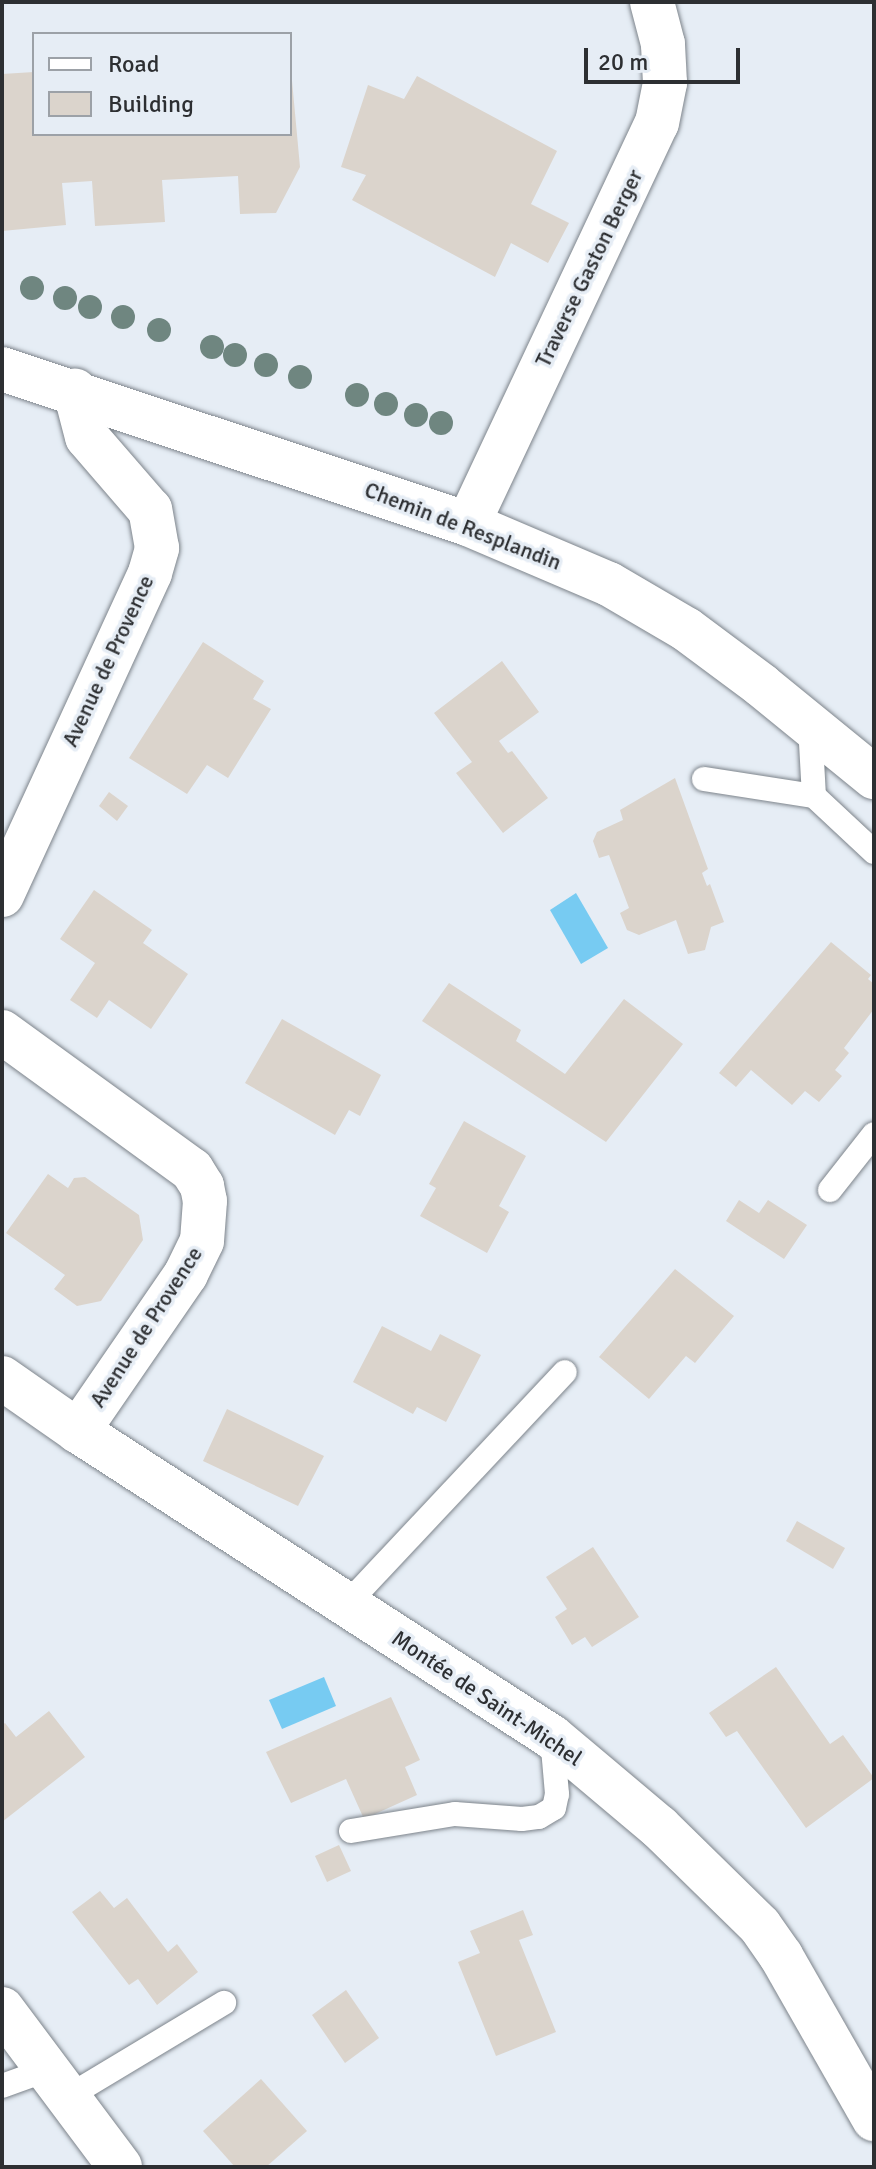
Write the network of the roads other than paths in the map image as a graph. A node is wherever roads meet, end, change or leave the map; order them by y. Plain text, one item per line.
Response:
1 (652, 2) edge
2 (2, 369) edge
3 (75, 391) junction
4 (468, 524) junction
5 (810, 725) junction
6 (874, 777) edge
7 (704, 779) dead end
8 (814, 796) junction
9 (874, 852) edge
10 (2, 895) edge
11 (2, 1032) edge
12 (874, 1134) edge
13 (830, 1190) dead end
14 (565, 1372) dead end
15 (2, 1378) edge
16 (78, 1431) junction
17 (347, 1604) junction
18 (552, 1737) junction
19 (351, 1831) dead end
20 (224, 2003) dead end
21 (2, 2009) edge
22 (59, 2082) junction
23 (2, 2086) edge
24 (874, 2119) edge
25 (120, 2167) edge

1 - 4 street, Traverse Gaston Berger
2 - 3 street, Chemin de Resplandin
3 - 4 street, Chemin de Resplandin
3 - 10 street, Avenue de Provence
4 - 5 street, Chemin de Resplandin
5 - 6 street, Chemin de Resplandin
5 - 8 lane
7 - 8 lane
8 - 9 lane
11 - 16 street, Avenue de Provence
12 - 13 lane
14 - 17 lane
15 - 16 street, Montée de Saint-Michel
16 - 17 street, Montée de Saint-Michel
17 - 18 street, Montée de Saint-Michel
18 - 19 lane
18 - 24 street, Montée de Saint-Michel
20 - 22 lane
21 - 22 street
22 - 23 lane
22 - 25 street

